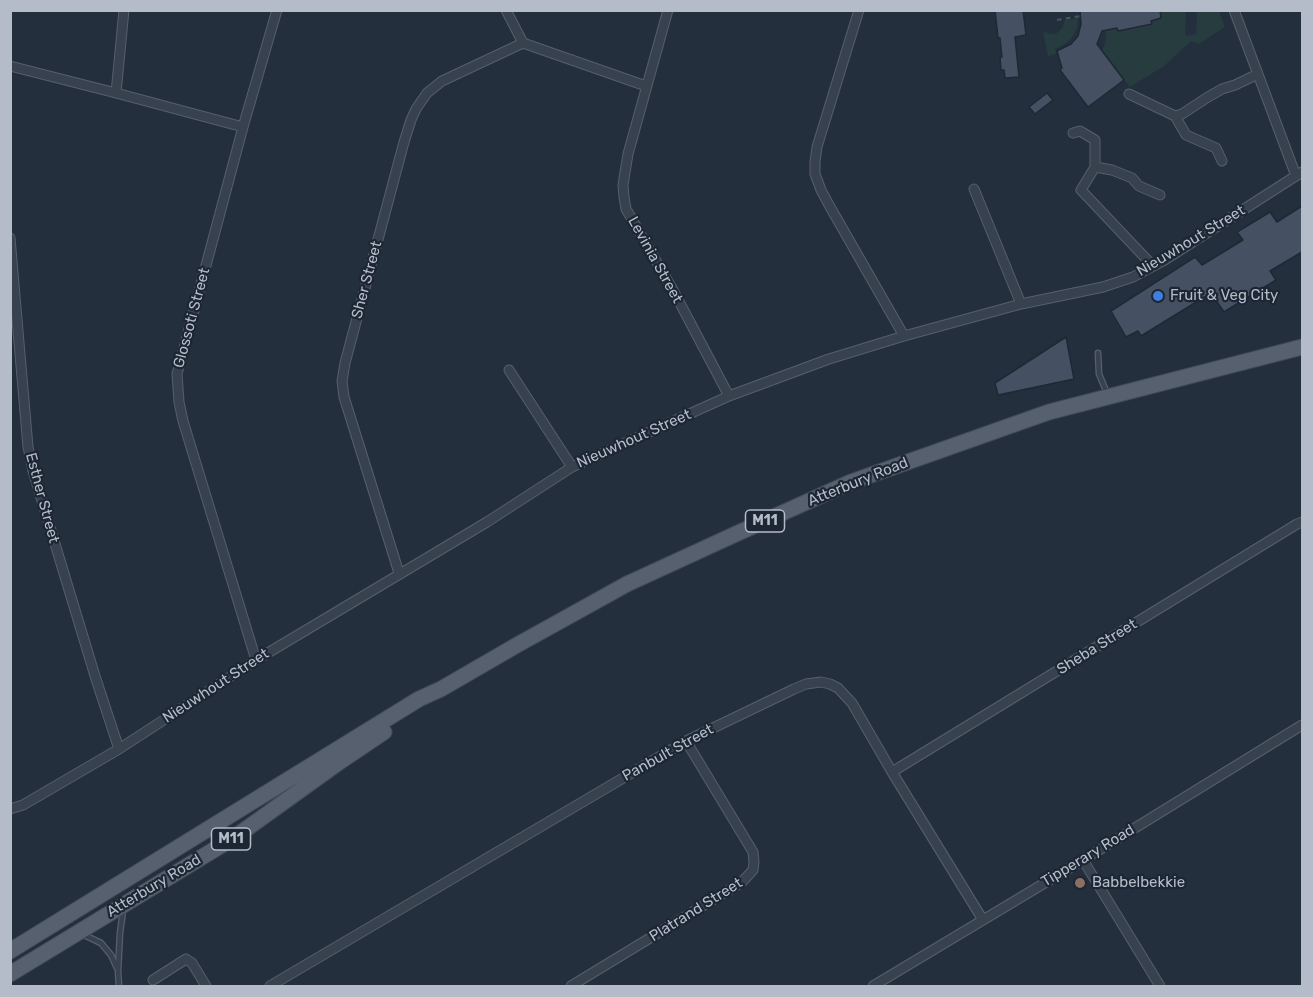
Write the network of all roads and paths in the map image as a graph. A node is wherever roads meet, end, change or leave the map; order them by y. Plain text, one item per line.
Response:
1 (124, 10) edge
2 (277, 10) edge
3 (506, 10) edge
4 (668, 10) edge
5 (859, 10) edge
6 (1234, 10) edge
7 (1081, 16) dead end
8 (1057, 20) dead end
9 (523, 43) junction
10 (10, 66) edge
11 (1258, 74) junction
12 (646, 86) junction
13 (116, 93) junction
14 (1129, 93) dead end
15 (1175, 116) junction
16 (243, 127) junction
17 (1073, 133) dead end
18 (1222, 161) dead end
19 (1095, 167) junction
20 (1299, 174) edge
21 (975, 189) dead end
22 (1160, 195) dead end
23 (10, 238) edge
24 (1153, 266) junction
25 (1021, 304) junction
26 (904, 336) junction
27 (1302, 347) edge
28 (1098, 353) dead end
29 (509, 370) dead end
30 (729, 396) junction
31 (1108, 396) junction
32 (572, 467) junction
33 (1302, 522) edge
34 (399, 573) junction
35 (256, 660) junction
36 (441, 689) junction
37 (1302, 725) edge
38 (686, 741) junction
39 (119, 749) junction
40 (892, 772) junction
41 (10, 809) edge
42 (1083, 860) junction
43 (124, 905) junction
44 (983, 920) junction
45 (78, 933) junction
46 (10, 951) edge
47 (118, 971) junction
48 (10, 974) edge
49 (153, 980) dead end
50 (119, 987) edge
51 (206, 987) edge
52 (270, 987) edge
53 (571, 987) edge
54 (873, 987) edge
55 (1160, 987) edge

1 - 13 street
2 - 16 street, Glossoti Street
3 - 9 street
4 - 12 street, Levinia Street
5 - 26 street
6 - 11 street
7 - 8 path
9 - 12 street
9 - 34 street, Sher Street
10 - 13 street
11 - 15 street
11 - 20 street
12 - 30 street, Levinia Street
13 - 16 street
14 - 15 street
15 - 18 street
16 - 35 street, Glossoti Street
17 - 19 street
19 - 22 street
19 - 24 street
20 - 24 street, Nieuwhout Street
21 - 25 street
23 - 39 street, Esther Street
24 - 25 street, Nieuwhout Street
25 - 26 street, Nieuwhout Street
26 - 30 street, Nieuwhout Street
27 - 31 main road, Atterbury Road / M11
28 - 31 lane
29 - 32 street
30 - 32 street, Nieuwhout Street
31 - 36 main road, Atterbury Road / M11
32 - 34 street, Nieuwhout Street
33 - 40 street, Sheba Street
34 - 35 street, Nieuwhout Street
35 - 39 street, Nieuwhout Street
36 - 43 main road, Atterbury Road / M11
36 - 46 main road, Atterbury Road / M11
37 - 42 street, Tipperary Road
38 - 40 street, Panbult Street
38 - 52 street, Panbult Street
38 - 53 street, Platrand Street
39 - 41 street, Nieuwhout Street
40 - 44 street, Panbult Street
42 - 44 street, Tipperary Road
42 - 55 street
43 - 45 main road, Atterbury Road / M11
43 - 47 lane
44 - 54 street, Tipperary Road
45 - 47 lane
45 - 48 main road, Atterbury Road / M11
47 - 50 lane
49 - 51 street

